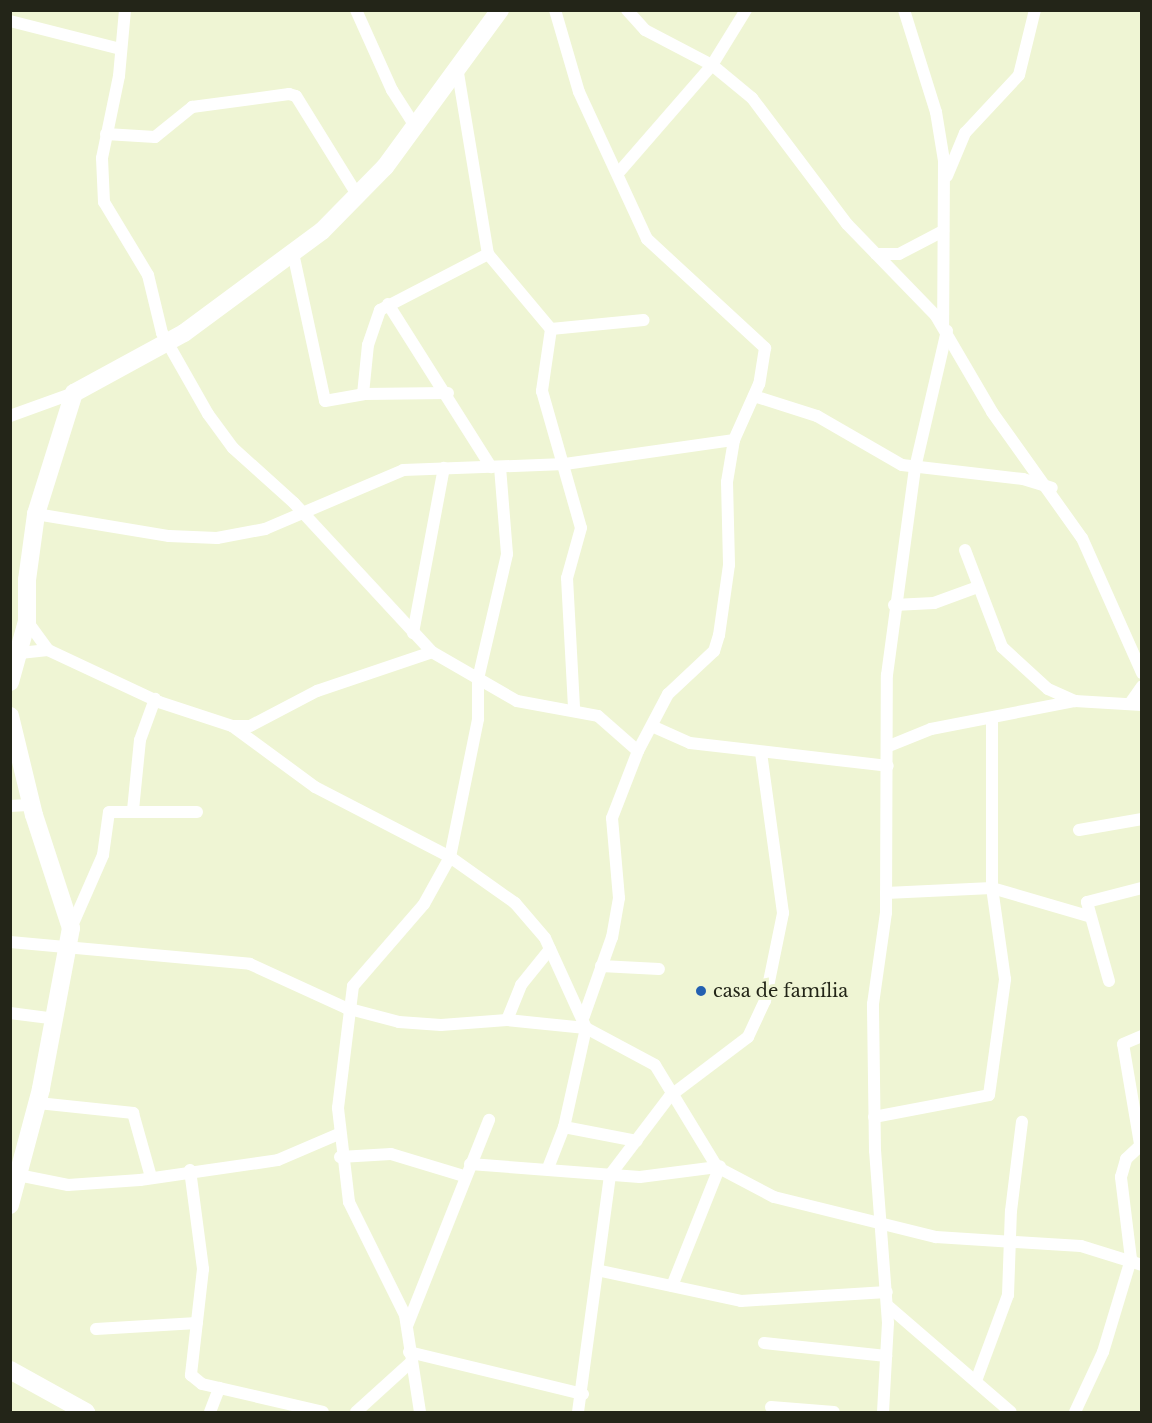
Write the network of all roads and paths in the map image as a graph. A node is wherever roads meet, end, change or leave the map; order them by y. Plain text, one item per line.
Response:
1 (125, 10) edge
2 (356, 10) edge
3 (500, 10) edge
4 (555, 10) edge
5 (627, 10) edge
6 (746, 10) edge
7 (903, 10) edge
8 (1035, 10) edge
9 (10, 21) edge
10 (121, 49) junction
11 (712, 65) junction
12 (457, 67) junction
13 (415, 126) junction
14 (106, 134) junction
15 (621, 171) junction
16 (945, 183) junction
17 (358, 196) junction
18 (943, 231) junction
19 (293, 253) junction
20 (488, 254) junction
21 (876, 254) junction
22 (388, 304) junction
23 (644, 320) dead end
24 (551, 328) junction
25 (945, 328) junction
26 (167, 342) junction
27 (74, 393) junction
28 (448, 393) junction
29 (363, 394) junction
30 (754, 396) junction
31 (10, 416) edge
32 (734, 440) junction
33 (565, 464) junction
34 (495, 467) junction
35 (444, 468) junction
36 (915, 468) junction
37 (1052, 489) junction
38 (301, 510) junction
39 (36, 513) junction
40 (965, 550) dead end
41 (975, 588) junction
42 (894, 605) junction
43 (27, 621) junction
44 (412, 633) junction
45 (48, 650) junction
46 (432, 652) junction
47 (20, 654) junction
48 (1142, 673) edge
49 (478, 679) junction
50 (10, 682) edge
51 (1142, 686) edge
52 (1048, 688) junction
53 (155, 699) junction
54 (1075, 701) junction
55 (1136, 704) edge
56 (574, 708) junction
57 (1043, 711) junction
58 (10, 716) edge
59 (992, 721) junction
60 (232, 726) junction
61 (654, 727) junction
62 (889, 746) junction
63 (638, 751) junction
64 (761, 752) junction
65 (888, 766) junction
66 (32, 805) junction
67 (10, 806) edge
68 (133, 810) junction
69 (198, 812) dead end
70 (1142, 819) edge
71 (1079, 830) dead end
72 (450, 857) junction
73 (992, 888) junction
74 (1142, 888) edge
75 (886, 893) junction
76 (1088, 916) junction
77 (70, 928) junction
78 (10, 942) edge
79 (70, 948) junction
80 (550, 949) junction
81 (601, 966) junction
82 (659, 969) dead end
83 (1109, 981) dead end
84 (346, 1008) junction
85 (10, 1013) edge
86 (56, 1019) junction
87 (507, 1020) junction
88 (585, 1022) junction
89 (1142, 1036) edge
90 (669, 1096) junction
91 (38, 1103) junction
92 (874, 1117) junction
93 (489, 1120) dead end
94 (1022, 1122) dead end
95 (564, 1127) junction
96 (339, 1134) junction
97 (637, 1141) junction
98 (1141, 1144) edge
99 (340, 1156) junction
100 (16, 1163) edge
101 (470, 1164) junction
102 (718, 1167) junction
103 (548, 1168) junction
104 (190, 1170) junction
105 (610, 1175) junction
106 (464, 1176) junction
107 (151, 1177) junction
108 (10, 1205) edge
109 (882, 1223) junction
110 (1009, 1244) junction
111 (1136, 1262) edge
112 (601, 1271) junction
113 (672, 1286) junction
114 (887, 1292) junction
115 (888, 1306) junction
116 (197, 1323) junction
117 (407, 1326) junction
118 (96, 1329) dead end
119 (764, 1343) dead end
120 (886, 1356) junction
121 (409, 1358) junction
122 (10, 1370) edge
123 (976, 1381) junction
124 (219, 1388) junction
125 (583, 1394) junction
126 (771, 1407) dead end
127 (86, 1413) edge
128 (210, 1413) edge
129 (323, 1413) edge
130 (356, 1413) edge
131 (420, 1413) edge
132 (578, 1413) edge
133 (834, 1413) edge
134 (883, 1413) edge
135 (1011, 1413) edge
136 (1076, 1413) edge

1 - 10 street
2 - 13 street
3 - 12 street
4 - 15 street
5 - 11 street
6 - 11 street
7 - 16 street
8 - 16 street
9 - 10 street
10 - 14 street
11 - 15 street
11 - 21 street
12 - 13 street
12 - 20 street
13 - 17 street
14 - 17 street
14 - 26 street
15 - 30 street
16 - 18 street
17 - 19 street
18 - 21 street
18 - 25 street
19 - 26 street
19 - 29 street
20 - 22 street
20 - 24 street
21 - 25 street
22 - 28 street
22 - 29 street
23 - 24 street
24 - 33 street
25 - 36 street
25 - 37 street
26 - 27 street
26 - 38 street
27 - 31 street
27 - 39 street
28 - 29 street
28 - 34 street
30 - 32 street
30 - 36 street
32 - 33 street
32 - 61 street
33 - 34 street
33 - 56 street
34 - 35 street
34 - 49 street
35 - 38 street
35 - 44 street
36 - 37 street
36 - 42 street
37 - 48 street
38 - 39 street
38 - 44 street
39 - 43 street
40 - 41 street
41 - 42 street
41 - 52 street
42 - 62 street
43 - 45 street
43 - 47 street
44 - 46 street
45 - 47 street
45 - 53 street
46 - 49 street
46 - 60 street
47 - 50 street
49 - 56 street
49 - 72 street
51 - 55 street
52 - 54 street
52 - 57 street
53 - 60 street
53 - 68 street
54 - 55 street
54 - 57 street
56 - 63 street
57 - 59 street
58 - 66 street
59 - 62 street
59 - 73 street
60 - 72 street
61 - 63 street
61 - 64 street
62 - 65 street
63 - 81 street
64 - 65 street
64 - 90 street
65 - 75 street
66 - 67 street
66 - 77 street
68 - 69 street
68 - 77 street
70 - 71 street
72 - 80 street
72 - 84 street
73 - 75 street
73 - 76 street
73 - 92 street
74 - 76 street
75 - 92 street
76 - 83 street
77 - 79 street
78 - 79 street
79 - 84 street
79 - 86 street
80 - 87 street
80 - 88 street
81 - 82 street
81 - 88 street
84 - 87 street
84 - 96 street
85 - 86 street
86 - 91 street
87 - 88 street
88 - 90 street
88 - 95 street
89 - 98 street
90 - 97 street
90 - 102 street
91 - 100 street
91 - 107 street
92 - 109 street
93 - 101 street
94 - 110 street
95 - 97 street
95 - 103 street
96 - 99 street
96 - 104 street
97 - 105 street
98 - 111 street
99 - 106 street
99 - 117 street
100 - 107 street
100 - 108 street
101 - 103 street
101 - 106 street
102 - 105 street
102 - 109 street
102 - 113 street
103 - 105 street
104 - 107 street
104 - 116 street
105 - 112 street
106 - 117 street
109 - 110 street
109 - 114 street
110 - 111 street
110 - 123 street
111 - 136 street
112 - 113 street
112 - 125 street
113 - 114 street
114 - 115 street
115 - 120 street
115 - 123 street
116 - 118 street
116 - 124 street
117 - 121 street
119 - 120 street
120 - 134 street
121 - 125 street
121 - 130 street
121 - 131 street
122 - 127 street
123 - 135 street
124 - 128 street
124 - 129 street
125 - 132 street
126 - 133 street

